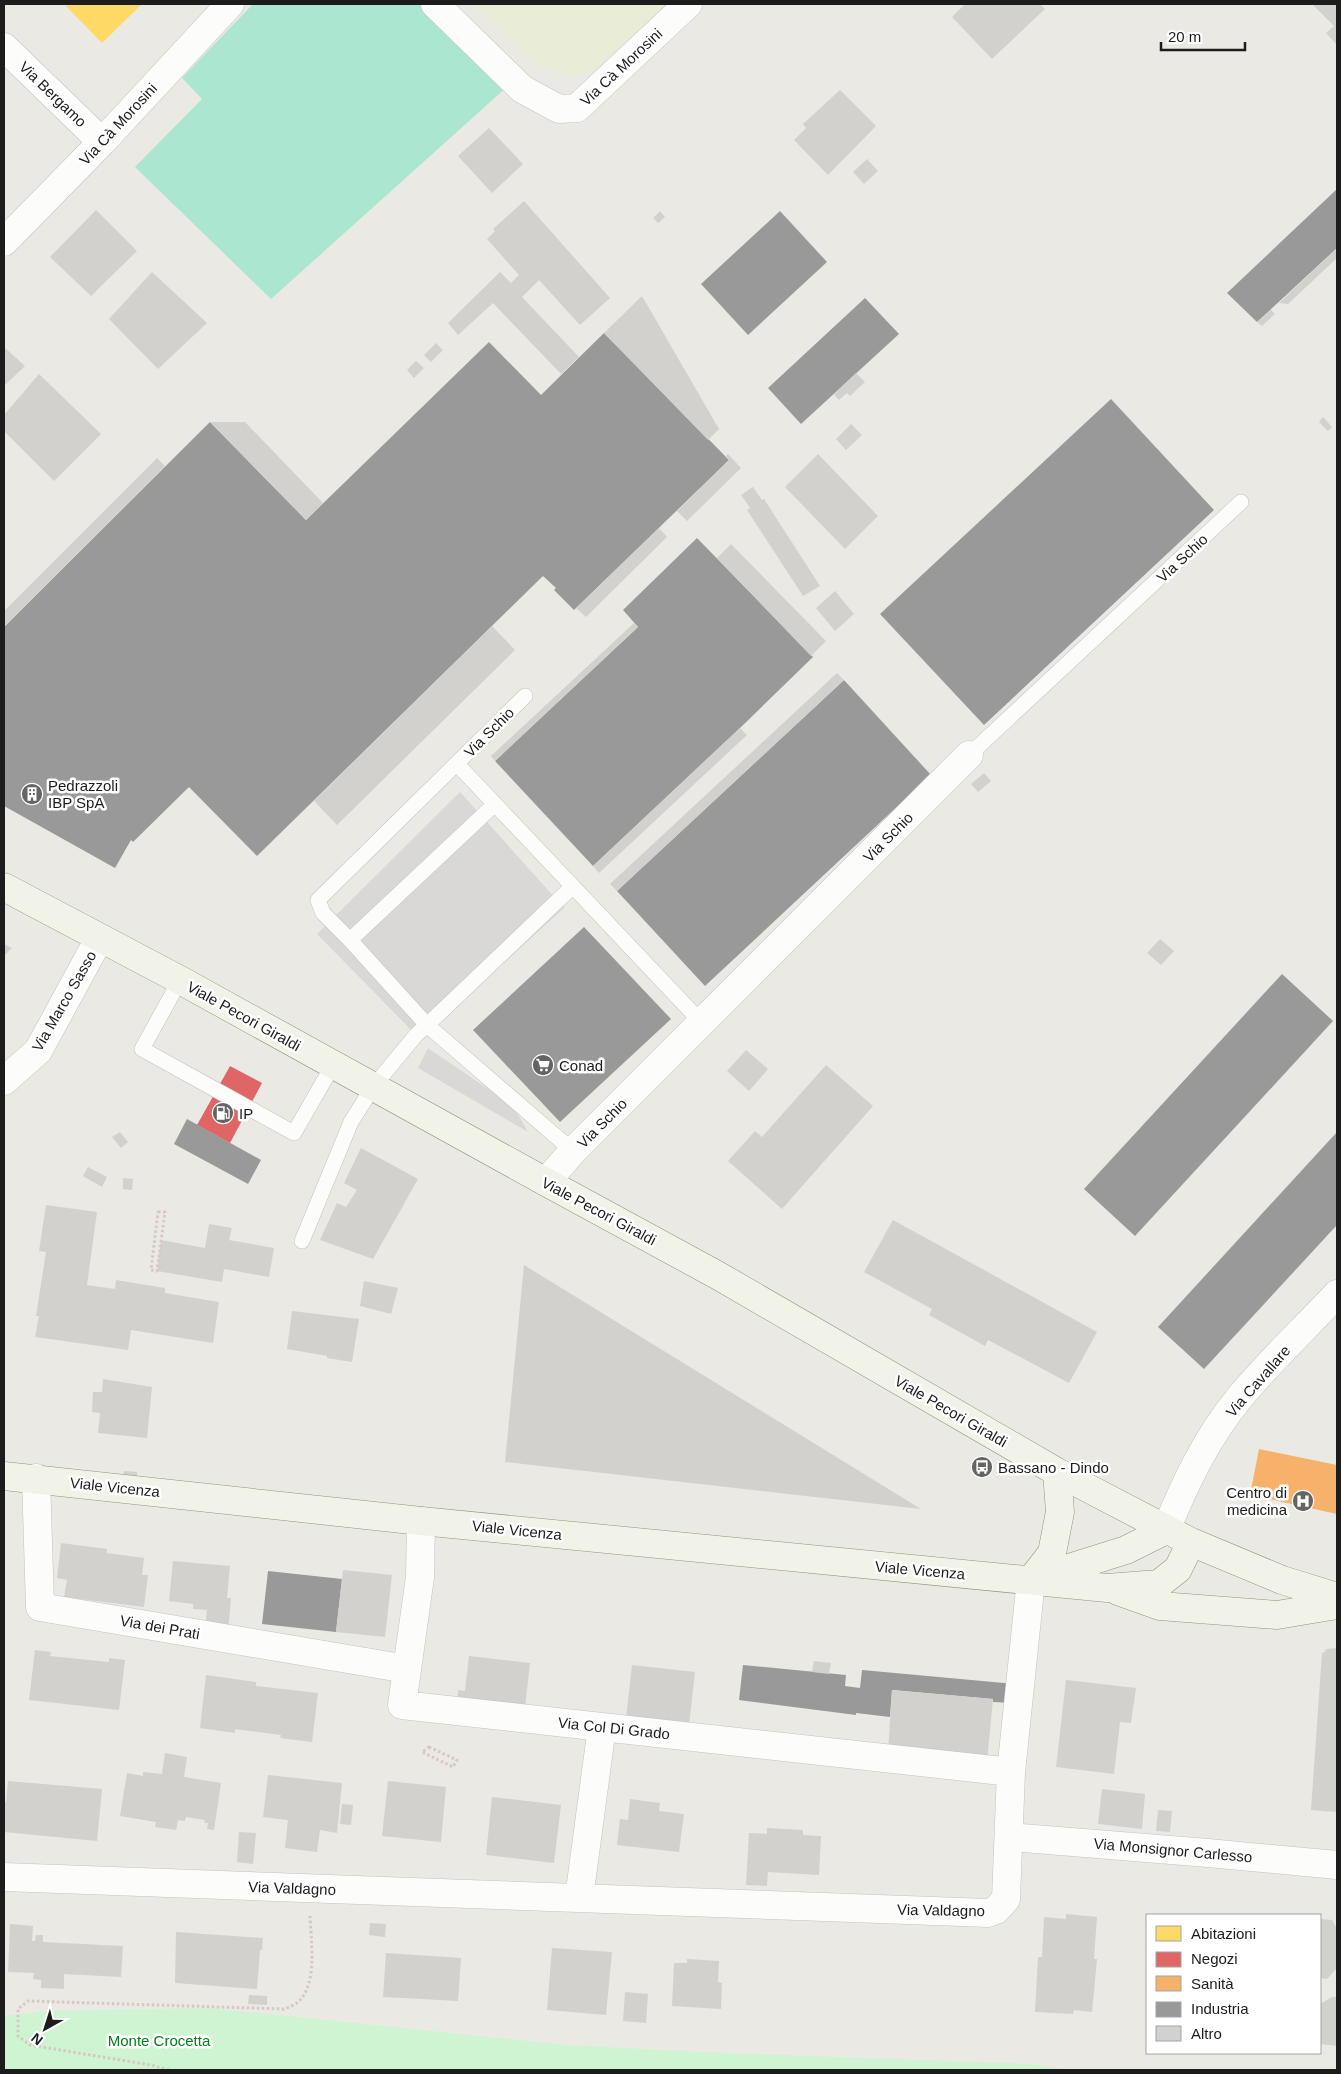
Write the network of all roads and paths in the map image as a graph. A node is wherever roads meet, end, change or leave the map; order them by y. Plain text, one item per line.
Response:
1 (230, 4) edge
2 (435, 4) edge
3 (688, 4) edge
4 (4, 47) edge
5 (102, 142) junction
6 (4, 242) edge
7 (1241, 502) dead end
8 (525, 696) dead end
9 (969, 756) joint
10 (457, 764) junction
11 (495, 804) junction
12 (4, 887) edge
13 (572, 887) junction
14 (99, 939) junction
15 (350, 940) junction
16 (180, 980) junction
17 (702, 1022) junction
18 (427, 1025) junction
19 (333, 1066) junction
20 (4, 1081) edge
21 (373, 1087) junction
22 (573, 1151) junction
23 (546, 1182) junction
24 (302, 1241) dead end
25 (151, 1270) joint
26 (1337, 1294) edge
27 (1057, 1472) junction
28 (4, 1476) edge
29 (36, 1478) junction
30 (421, 1521) junction
31 (1166, 1530) junction
32 (1191, 1542) junction
33 (1031, 1580) junction
34 (1107, 1588) junction
35 (1337, 1597) edge
36 (1337, 1605) edge
37 (407, 1669) junction
38 (602, 1727) junction
39 (457, 1760) joint
40 (1011, 1772) junction
41 (1009, 1837) junction
42 (1337, 1866) edge
43 (4, 1877) edge
44 (308, 1888) junction
45 (579, 1898) junction
46 (168, 2070) edge

1 - 5 street, Via Cà Morosini
2 - 3 street, Via Cà Morosini
4 - 5 street, Via Bergamo
5 - 6 street, Via Cà Morosini
7 - 9 lane, Via Schio
8 - 10 lane, Via Schio
9 - 17 street, Via Schio
10 - 11 lane
10 - 15 lane, Via Schio
11 - 13 lane
11 - 15 lane
12 - 14 street, Viale Pecori Giraldi
13 - 17 lane
13 - 18 lane
14 - 16 street, Viale Pecori Giraldi
14 - 20 street, Via Marco Sasso
15 - 18 lane
16 - 19 street, Viale Pecori Giraldi
16 - 19 lane
17 - 22 street, Via Schio
18 - 21 lane
18 - 22 lane
19 - 21 street, Viale Pecori Giraldi
21 - 23 street, Viale Pecori Giraldi
21 - 24 lane
22 - 23 street, Via Schio
23 - 27 street, Viale Pecori Giraldi
25 - 25 path
26 - 31 street, Via Cavallare
27 - 31 street, Viale Pecori Giraldi
27 - 33 street
28 - 29 street, Viale Vicenza
29 - 30 street, Viale Vicenza
29 - 37 street, Via dei Prati
30 - 33 street, Viale Vicenza
30 - 37 street, Via Col Di Grado
31 - 32 street, Viale Pecori Giraldi
31 - 33 street
32 - 34 street
32 - 35 street
33 - 34 street, Viale Vicenza
33 - 40 street, Via Valdagno
34 - 36 street
37 - 38 street, Via Col Di Grado
38 - 40 street, Via Col Di Grado
38 - 45 street
39 - 39 path
40 - 41 street, Via Valdagno
41 - 42 street, Via Monsignor Carlesso
41 - 45 street, Via Valdagno
43 - 44 street, Via Valdagno
44 - 45 street, Via Valdagno
44 - 46 path

